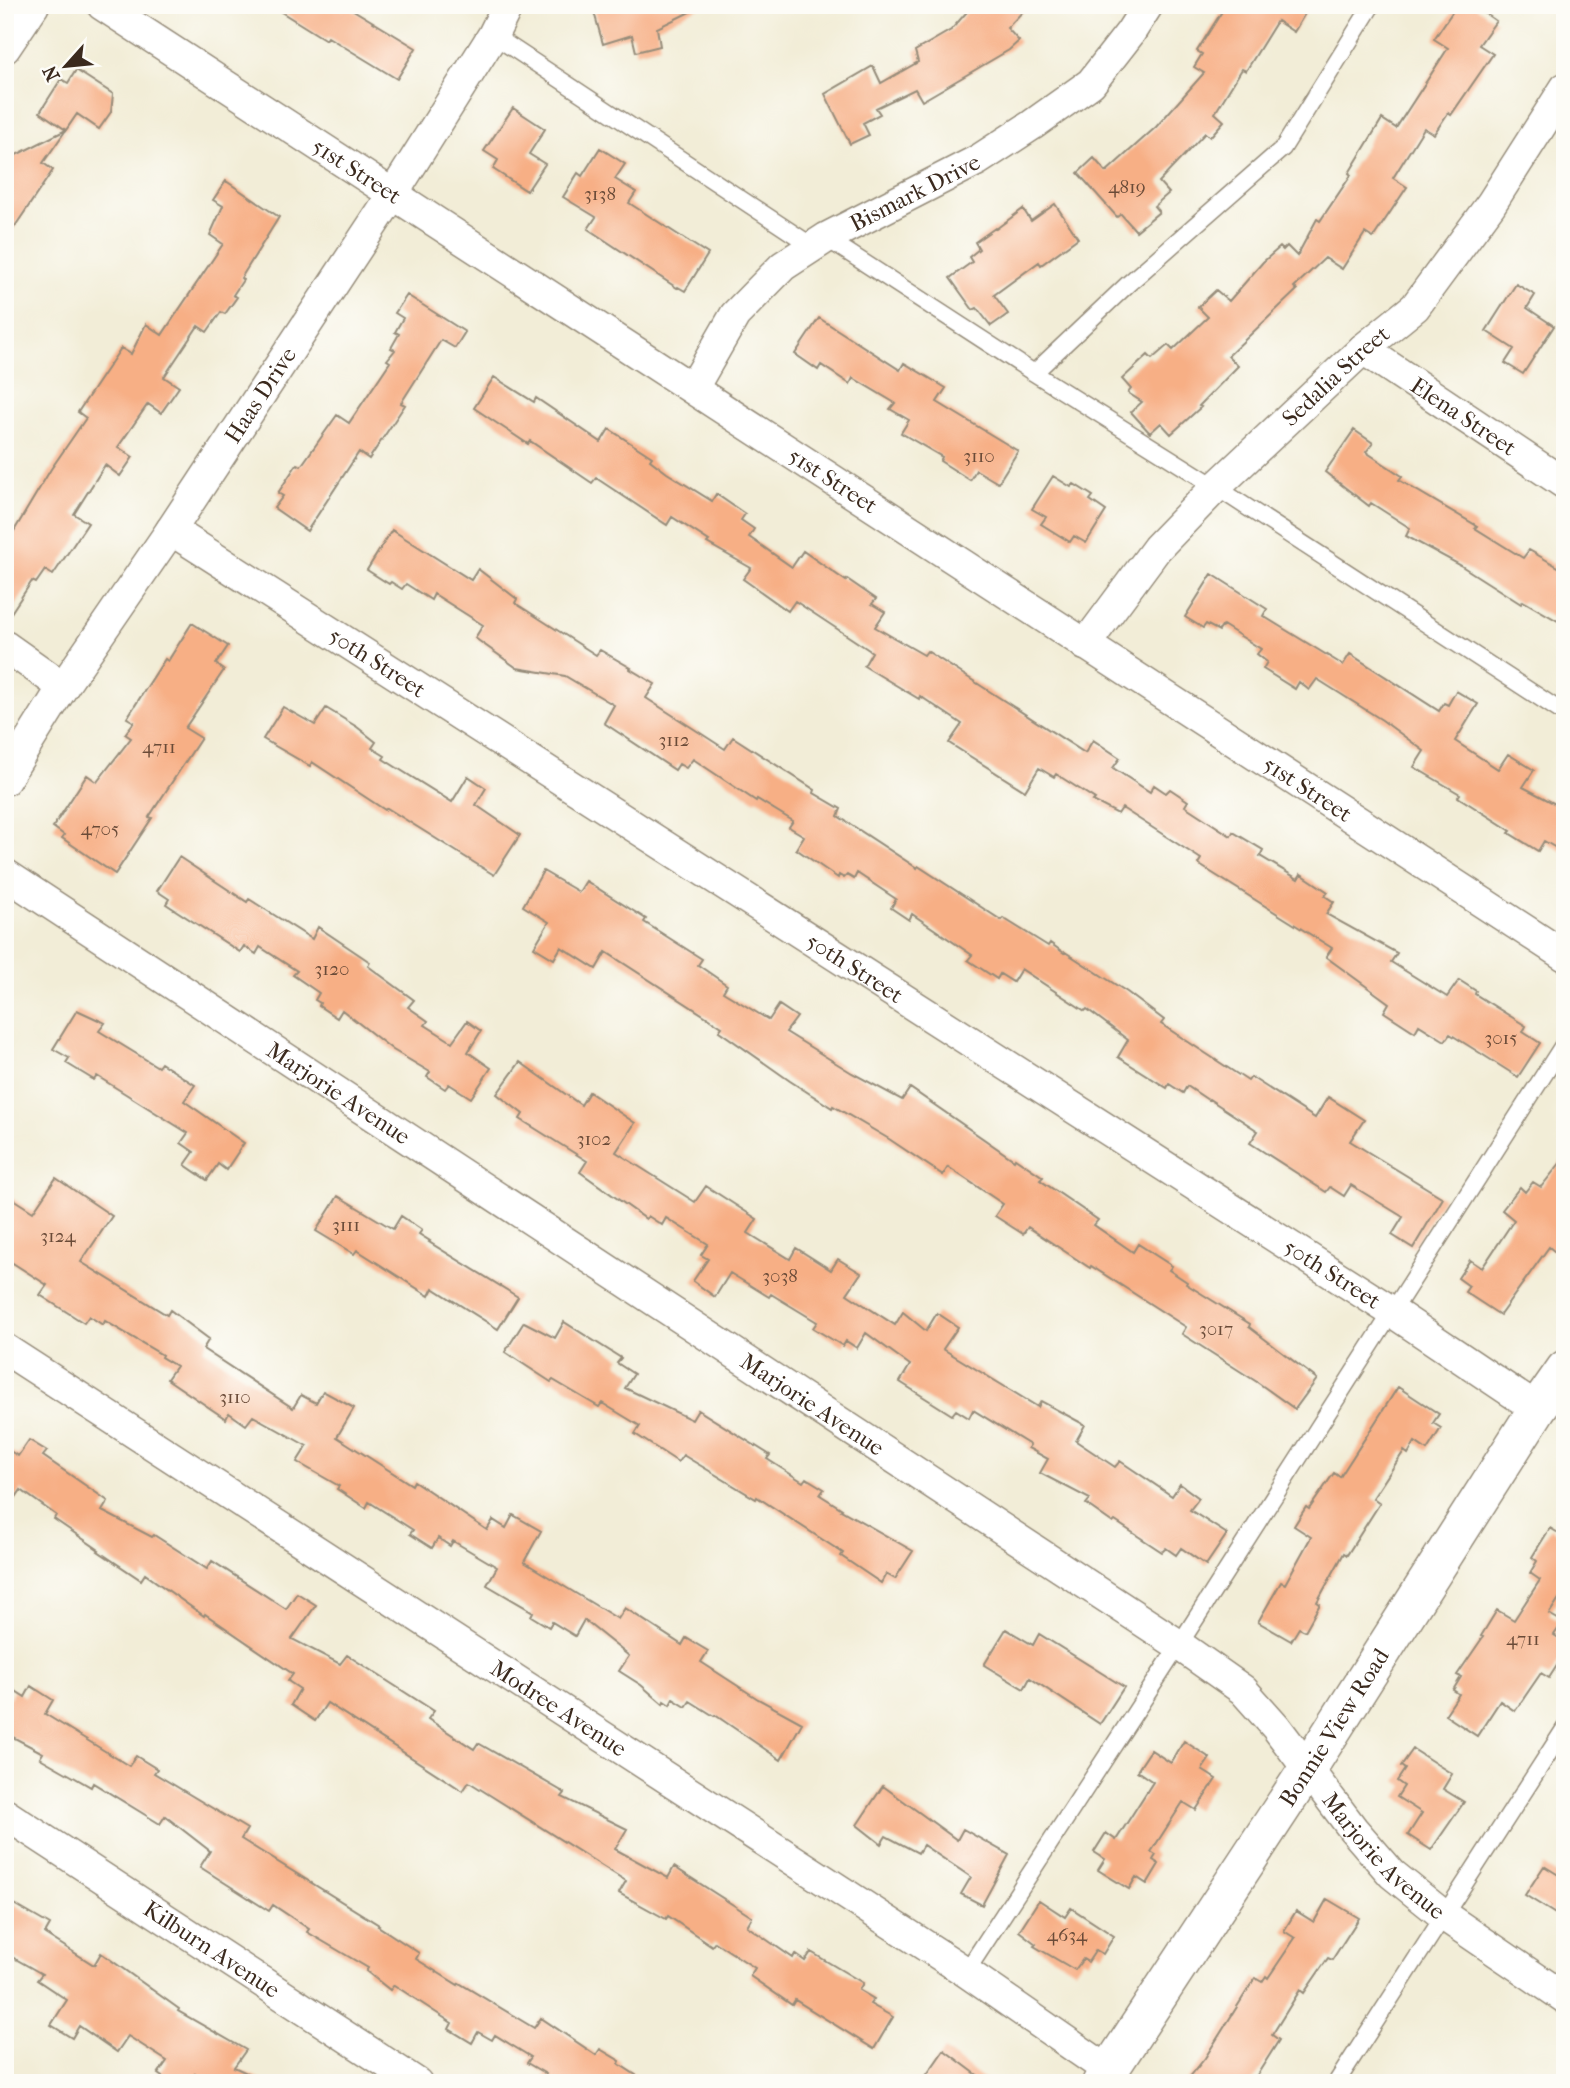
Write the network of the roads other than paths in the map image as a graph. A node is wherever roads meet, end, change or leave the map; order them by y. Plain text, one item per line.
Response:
1 (34, 5) edge
2 (102, 5) edge
3 (508, 5) edge
4 (1148, 5) edge
5 (1372, 5) edge
6 (493, 35) junction
7 (5, 48) edge
8 (1565, 88) edge
9 (393, 194) junction
10 (819, 242) junction
11 (1363, 349) junction
12 (1034, 373) junction
13 (693, 388) junction
14 (1565, 484) edge
15 (1216, 487) junction
16 (171, 530) junction
17 (1085, 645) junction
18 (5, 646) edge
19 (63, 687) junction
20 (1565, 714) edge
21 (5, 780) edge
22 (5, 874) edge
23 (1565, 956) edge
24 (1565, 1042) edge
25 (1391, 1311) junction
26 (5, 1349) edge
27 (1565, 1368) edge
28 (1537, 1409) junction
29 (1179, 1645) junction
30 (1565, 1728) edge
31 (1307, 1770) junction
32 (5, 1814) edge
33 (1443, 1915) junction
34 (966, 1972) junction
35 (1565, 1998) edge
36 (1105, 2077) edge
37 (417, 2083) edge
38 (1336, 2083) edge

1 - 7 street
2 - 9 street, 51st Street
3 - 6 street, Haas Drive
4 - 10 street, Bismark Drive
5 - 12 lane
6 - 9 street, Haas Drive
6 - 10 lane
8 - 11 street, Sedalia Street
9 - 13 street, 51st Street
9 - 16 street, Haas Drive
10 - 12 lane
10 - 13 street, Bismark Drive
11 - 14 street, Elena Street
11 - 15 street, Sedalia Street
12 - 15 lane
13 - 17 street, 51st Street
15 - 17 street, Sedalia Street
15 - 20 lane
16 - 19 street, Haas Drive
16 - 25 street, 50th Street
17 - 23 street, 51st Street
18 - 19 street
19 - 21 street, Haas Drive
22 - 29 street, Marjorie Avenue
24 - 25 lane
25 - 28 street, 50th Street
25 - 29 lane
26 - 34 street, Modree Avenue
27 - 28 street, Bonnie View Road
28 - 31 street, Bonnie View Road
29 - 31 street, Marjorie Avenue
29 - 34 lane
30 - 33 lane
31 - 33 street, Marjorie Avenue
31 - 36 street, Bonnie View Road
32 - 37 street, Kilburn Avenue
33 - 35 street, Marjorie Avenue
33 - 38 lane
34 - 36 street, Modree Avenue

